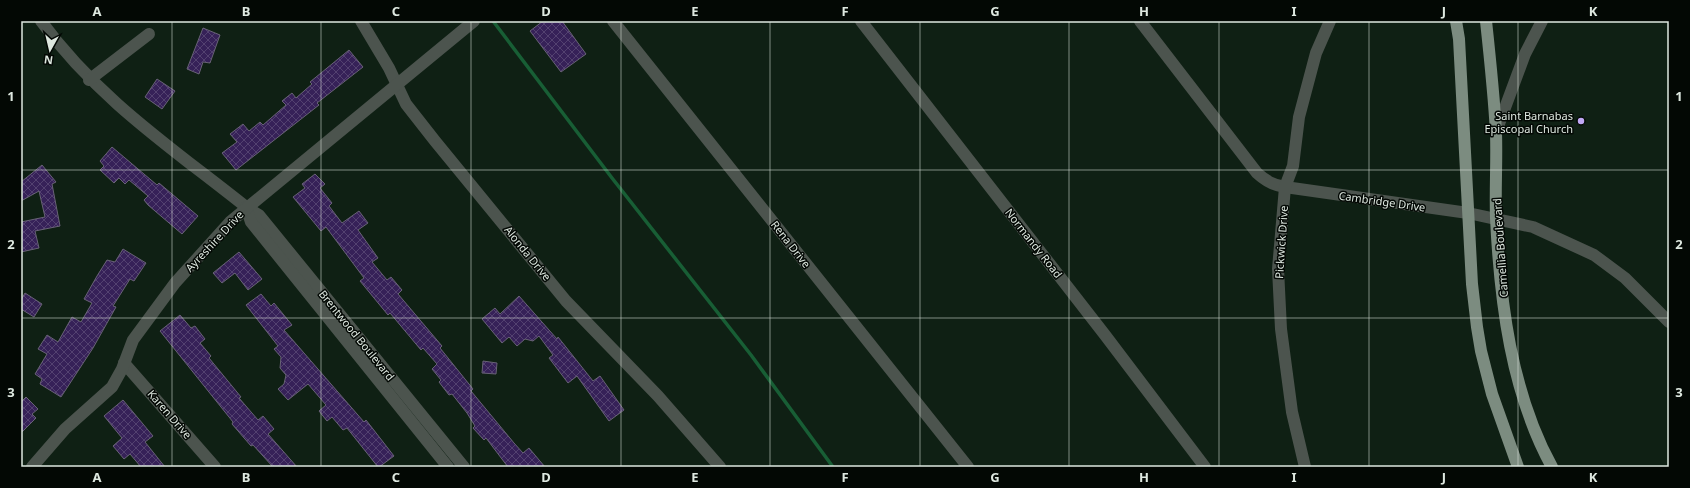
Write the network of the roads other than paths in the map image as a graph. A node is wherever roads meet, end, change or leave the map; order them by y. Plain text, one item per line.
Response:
1 (41, 21) edge
2 (361, 21) edge
3 (473, 21) edge
4 (613, 21) edge
5 (861, 21) edge
6 (1140, 21) edge
7 (1330, 21) edge
8 (1456, 21) edge
9 (1486, 21) edge
10 (1542, 21) edge
11 (149, 34) dead end
12 (89, 80) junction
13 (396, 83) junction
14 (1496, 132) junction
15 (1285, 188) junction
16 (246, 207) junction
17 (1468, 213) junction
18 (1496, 218) junction
19 (1669, 322) edge
20 (124, 363) junction
21 (32, 467) edge
22 (215, 467) edge
23 (448, 467) edge
24 (464, 467) edge
25 (720, 467) edge
26 (968, 467) edge
27 (1205, 467) edge
28 (1305, 467) edge
29 (1518, 467) edge
30 (1552, 467) edge

1 - 12 street, Brentwood Boulevard
2 - 13 street, Alonda Drive
3 - 13 street, Ayreshire Drive
4 - 26 street, Rena Drive
5 - 27 street, Normandy Road
6 - 15 street, Cambridge Drive
7 - 15 street, Pickwick Drive
8 - 17 main road
9 - 14 main road, Camellia Boulevard
10 - 14 street
11 - 12 street
12 - 16 street, Brentwood Boulevard
13 - 16 street, Ayreshire Drive
13 - 25 street, Alonda Drive
14 - 18 main road, Camellia Boulevard
15 - 17 street, Cambridge Drive
15 - 28 street, Pickwick Drive
16 - 20 street, Ayreshire Drive
16 - 23 street, Brentwood Boulevard
16 - 24 street, Brentwood Boulevard
17 - 18 street, Cambridge Drive
17 - 29 main road
18 - 19 street, Cambridge Drive
18 - 30 main road, Camellia Boulevard
20 - 21 street, Ayreshire Drive
20 - 22 street, Karen Drive

